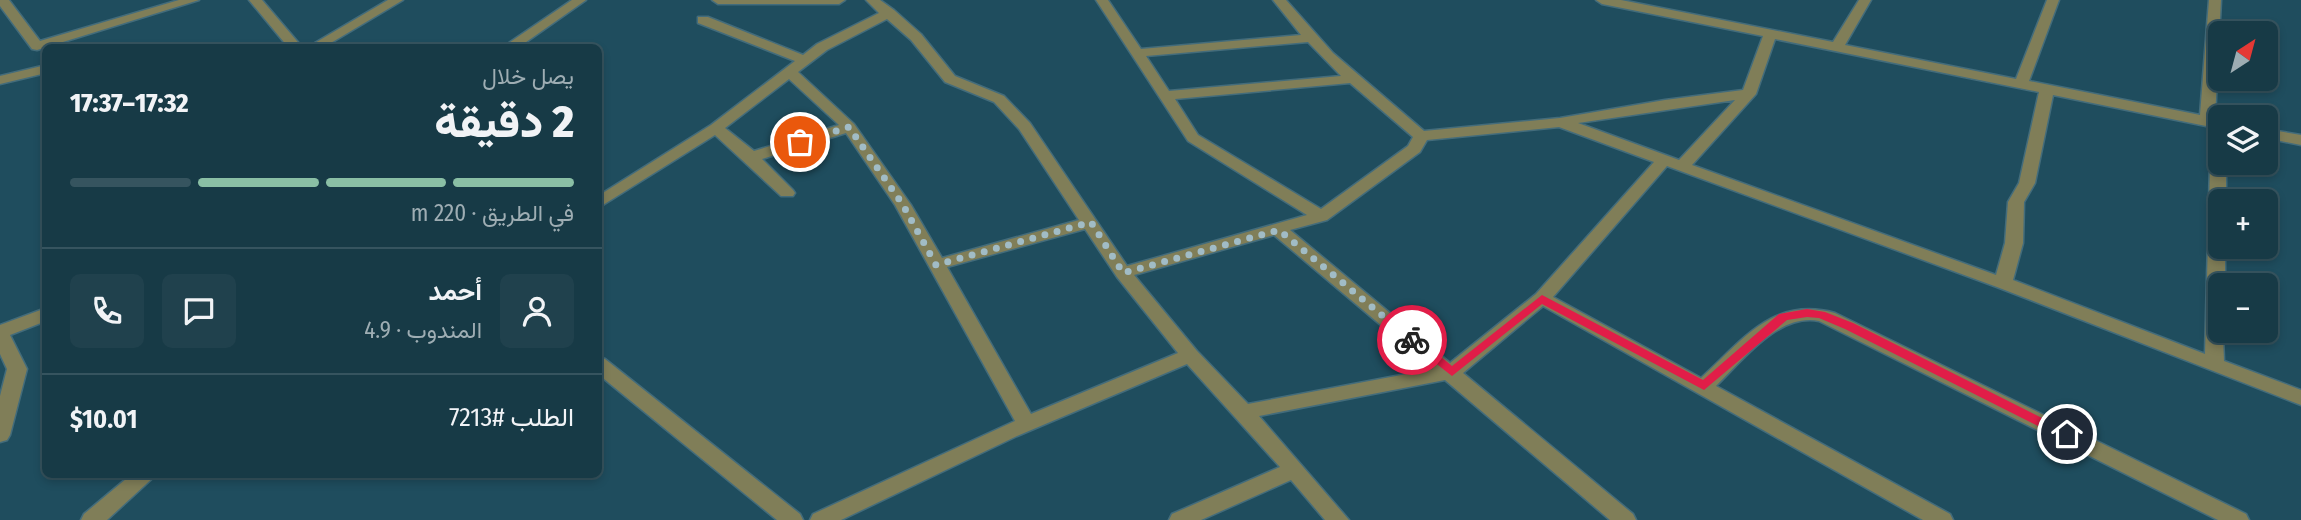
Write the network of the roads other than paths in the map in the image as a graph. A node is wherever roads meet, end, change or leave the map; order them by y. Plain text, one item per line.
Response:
1 (2, 0) edge
2 (193, 0) edge
3 (255, 0) edge
4 (397, 0) edge
5 (580, 0) edge
6 (718, 0) edge
7 (830, 0) edge
8 (839, 0) edge
9 (872, 0) edge
10 (1102, 0) edge
11 (1279, 0) edge
12 (1602, 0) edge
13 (1691, 0) edge
14 (1865, 0) edge
15 (2053, 0) edge
16 (2215, 0) edge
17 (889, 13) junction
18 (1678, 15) junction
19 (703, 20) dead end
20 (1770, 34) junction
21 (1308, 38) junction
22 (54, 44) edge
23 (292, 44) edge
24 (321, 44) edge
25 (514, 44) edge
26 (1837, 47) junction
27 (41, 48) edge
28 (1138, 53) junction
29 (805, 60) junction
30 (42, 70) edge
31 (789, 72) junction
32 (1350, 79) junction
33 (0, 80) edge
34 (2021, 84) junction
35 (2048, 89) junction
36 (1749, 94) junction
37 (1164, 96) junction
38 (2216, 105) edge
39 (2208, 121) edge
40 (1560, 122) junction
41 (849, 127) junction
42 (716, 128) junction
43 (2278, 135) edge
44 (1421, 136) junction
45 (2301, 140) edge
46 (751, 157) junction
47 (1674, 162) junction
48 (2216, 175) edge
49 (787, 193) dead end
50 (602, 200) edge
51 (1321, 216) junction
52 (1091, 222) junction
53 (1279, 230) junction
54 (936, 265) junction
55 (1123, 273) junction
56 (2003, 283) junction
57 (1542, 299) junction
58 (42, 316) edge
59 (0, 334) edge
60 (1190, 355) junction
61 (2214, 365) junction
62 (602, 366) edge
63 (1452, 372) junction
64 (1704, 386) junction
65 (2301, 398) edge
66 (1244, 412) junction
67 (1027, 424) junction
68 (0, 435) edge
69 (1295, 469) junction
70 (141, 478) edge
71 (92, 520) edge
72 (792, 520) edge
73 (821, 520) edge
74 (1180, 520) edge
75 (1338, 520) edge
76 (1625, 520) edge
77 (1942, 520) edge
78 (2238, 520) edge

1 - 27 street
2 - 22 street
3 - 23 street
4 - 24 street
5 - 25 street
6 - 7 street
7 - 8 street
9 - 17 street
10 - 28 street
11 - 21 street
12 - 18 street
13 - 18 street
14 - 26 street
15 - 34 street
16 - 38 street
17 - 29 street
17 - 52 street
18 - 20 street
19 - 29 street
20 - 26 street
20 - 36 street
21 - 28 street
21 - 32 street
26 - 34 street
28 - 37 street
29 - 31 street
30 - 33 street
31 - 41 street
31 - 42 street
32 - 37 street
32 - 44 street
34 - 35 street
35 - 39 street
35 - 56 street
36 - 40 street
36 - 47 street
37 - 51 street
40 - 44 street
40 - 47 street
41 - 46 street
41 - 54 street
42 - 46 street
42 - 50 street
43 - 45 street
44 - 51 street
46 - 49 street
47 - 56 street
47 - 57 street
48 - 61 street
51 - 53 street
52 - 54 street
52 - 55 street
53 - 55 street
53 - 63 street
54 - 67 street
55 - 60 street
56 - 61 street
57 - 63 street
57 - 64 street
58 - 59 street
59 - 68 street
60 - 66 street
60 - 67 street
61 - 65 street
62 - 72 street
63 - 66 street
63 - 76 street
64 - 77 street
64 - 78 street
66 - 69 street
67 - 73 street
69 - 74 street
69 - 75 street
70 - 71 street

